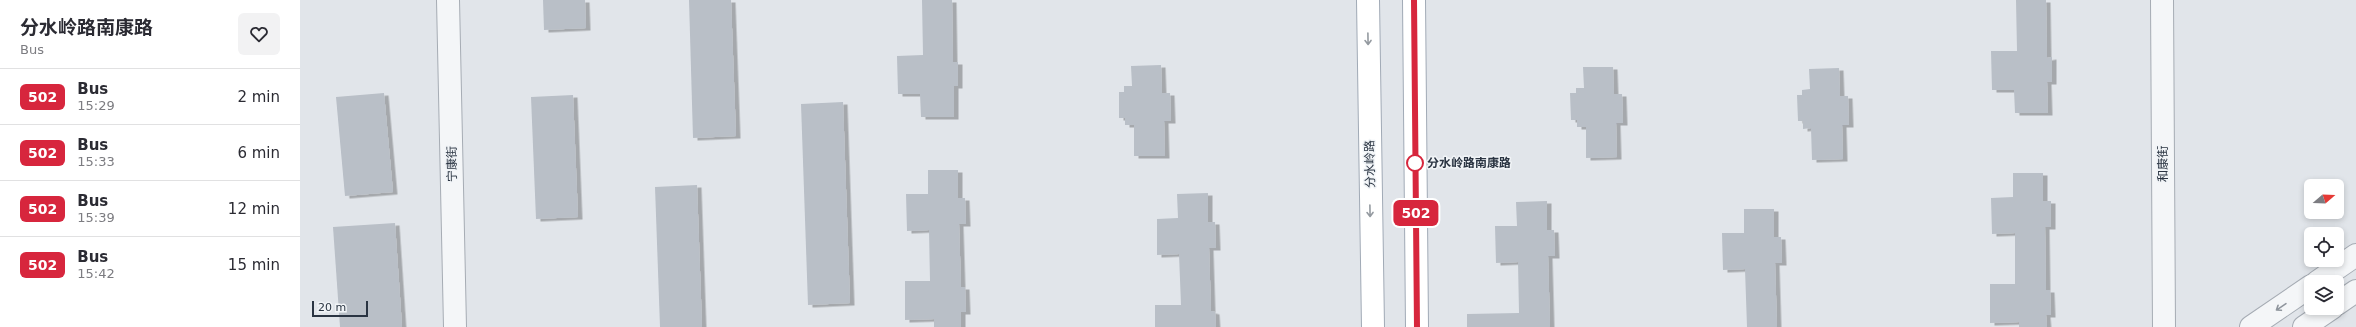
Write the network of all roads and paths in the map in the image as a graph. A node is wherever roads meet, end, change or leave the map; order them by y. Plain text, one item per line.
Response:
1 (448, 0) edge
2 (1368, 0) edge
3 (1414, 0) edge
4 (2162, 0) edge
5 (2356, 256) edge
6 (2328, 275) edge
7 (2304, 291) edge
8 (2356, 291) edge
9 (2344, 299) edge
10 (2322, 315) edge
11 (455, 327) edge
12 (1373, 327) edge
13 (1417, 327) edge
14 (2164, 327) edge
15 (2251, 327) edge
16 (2304, 327) edge

1 - 11 street, 宁康街
2 -> 12 main road, 分水岭路
3 - 13 main road
4 - 14 street, 和康街
5 - 6 street
7 -> 15 street
8 - 9 street
10 - 16 street

